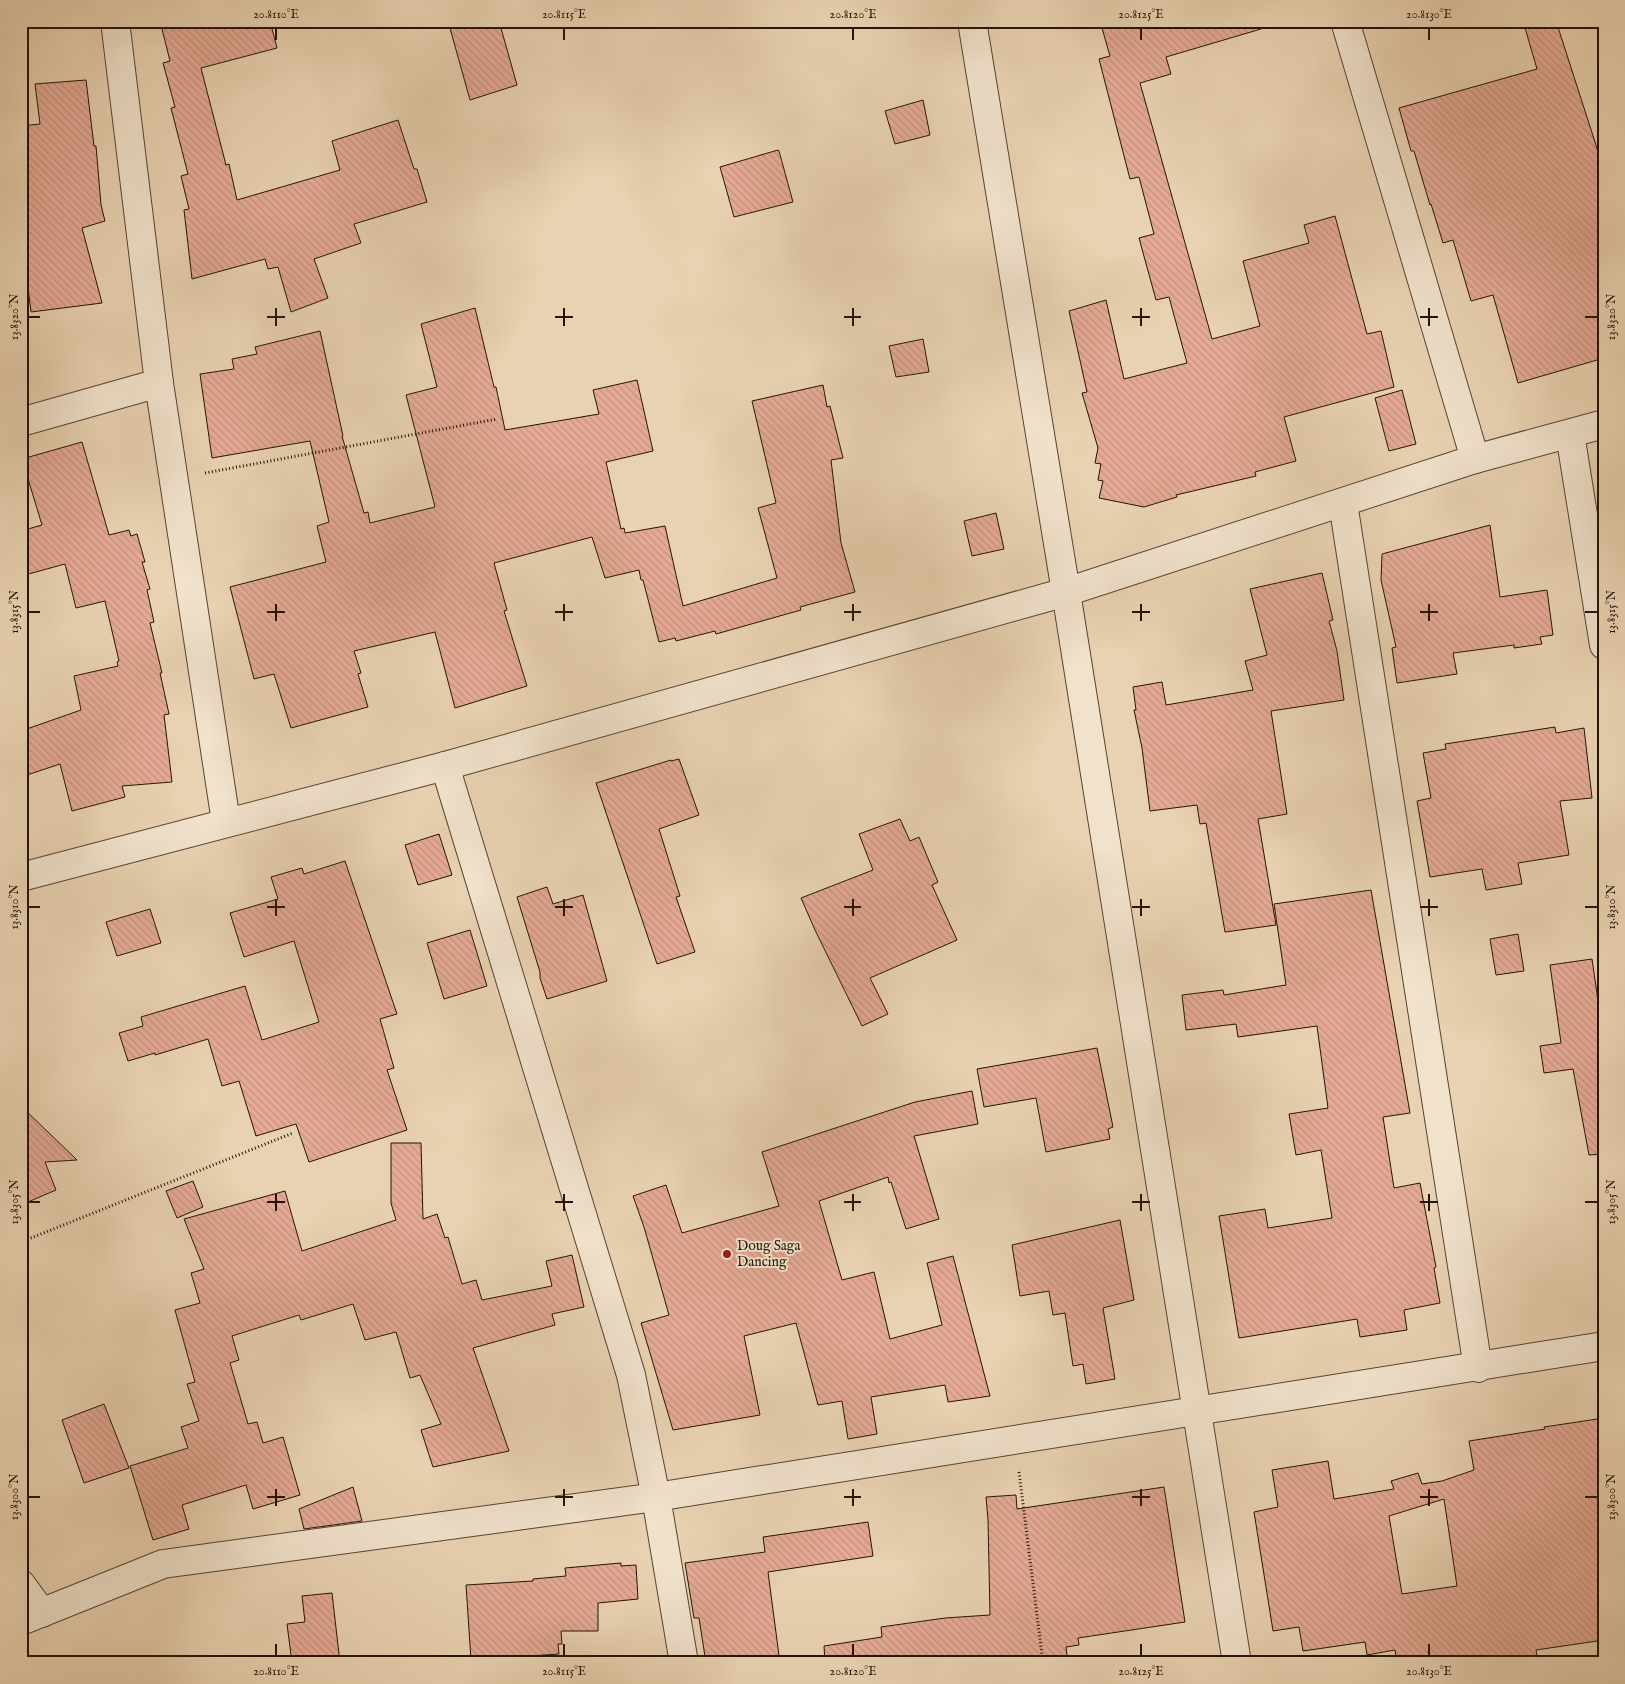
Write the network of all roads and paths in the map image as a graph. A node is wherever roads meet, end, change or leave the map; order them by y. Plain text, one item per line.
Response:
1 (116, 21) edge
2 (972, 21) edge
3 (1345, 21) edge
4 (159, 383) junction
5 (497, 419) dead end
6 (21, 422) edge
7 (1604, 424) edge
8 (1570, 434) junction
9 (1475, 459) junction
10 (196, 474) dead end
11 (1343, 502) junction
12 (1066, 592) junction
13 (1604, 645) edge
14 (446, 766) junction
15 (226, 822) junction
16 (21, 877) edge
17 (293, 1133) dead end
18 (21, 1242) edge
19 (1604, 1346) edge
20 (1478, 1368) junction
21 (1196, 1411) junction
22 (1014, 1440) junction
23 (656, 1497) junction
24 (21, 1584) edge
25 (32, 1617) edge
26 (684, 1663) edge
27 (1044, 1663) edge
28 (1237, 1663) edge

1 - 4 street
2 - 12 street
3 - 9 street
4 - 6 street
4 - 15 street
5 - 10 path
7 - 8 street
8 - 9 street
8 - 13 street
9 - 11 street
11 - 12 street
11 - 20 street
12 - 14 street
12 - 21 street
14 - 15 street
14 - 23 street
15 - 16 street
17 - 18 path
19 - 20 street
20 - 21 street
21 - 22 street
21 - 28 street
22 - 23 street
22 - 27 path
23 - 25 street
23 - 26 street
24 - 25 street

